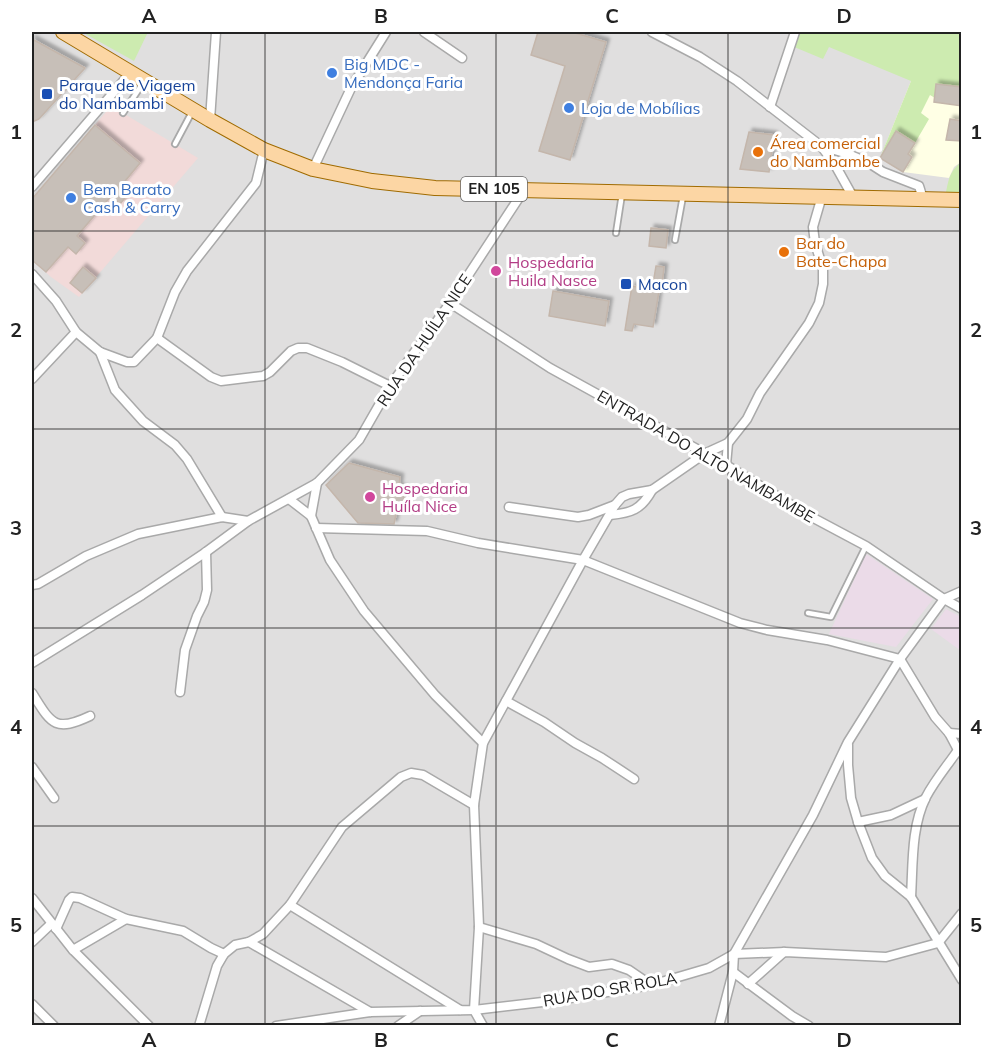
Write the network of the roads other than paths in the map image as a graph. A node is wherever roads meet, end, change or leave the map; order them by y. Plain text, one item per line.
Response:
1 (63, 32) edge
2 (216, 32) edge
3 (386, 32) edge
4 (424, 32) edge
5 (652, 32) edge
6 (795, 32) edge
7 (462, 58) dead end
8 (131, 72) junction
9 (145, 80) junction
10 (770, 107) junction
11 (193, 109) junction
12 (123, 113) dead end
13 (210, 120) junction
14 (175, 144) dead end
15 (821, 146) junction
16 (264, 150) junction
17 (313, 169) junction
18 (32, 187) edge
19 (524, 190) junction
20 (622, 192) junction
21 (684, 194) junction
22 (822, 196) junction
23 (853, 197) junction
24 (923, 199) junction
25 (962, 200) edge
26 (616, 233) dead end
27 (675, 240) dead end
28 (32, 274) edge
29 (450, 303) junction
30 (76, 332) junction
31 (157, 338) junction
32 (100, 352) junction
33 (32, 379) edge
34 (390, 386) junction
35 (728, 443) junction
36 (704, 454) junction
37 (726, 465) junction
38 (317, 483) junction
39 (652, 490) junction
40 (289, 499) junction
41 (615, 505) junction
42 (508, 507) dead end
43 (610, 515) junction
44 (311, 516) junction
45 (222, 517) junction
46 (248, 520) junction
47 (316, 528) junction
48 (866, 546) junction
49 (206, 552) junction
50 (583, 560) junction
51 (32, 585) edge
52 (962, 591) edge
53 (944, 599) junction
54 (962, 609) edge
55 (808, 613) dead end
56 (900, 659) junction
57 (32, 663) edge
58 (180, 692) dead end
59 (32, 693) edge
60 (506, 701) junction
61 (90, 716) dead end
62 (949, 733) junction
63 (962, 734) edge
64 (848, 742) junction
65 (483, 743) junction
66 (960, 752) edge
67 (32, 767) edge
68 (634, 779) dead end
69 (54, 798) dead end
70 (925, 799) junction
71 (474, 805) junction
72 (858, 822) junction
73 (911, 897) junction
74 (32, 898) edge
75 (290, 905) junction
76 (962, 913) edge
77 (126, 919) junction
78 (54, 927) junction
79 (479, 927) junction
80 (32, 942) edge
81 (249, 942) junction
82 (938, 943) junction
83 (73, 950) junction
84 (785, 952) junction
85 (224, 954) junction
86 (734, 954) junction
87 (733, 972) junction
88 (962, 980) edge
89 (748, 984) junction
90 (651, 985) junction
91 (32, 1004) edge
92 (420, 1010) junction
93 (461, 1010) junction
94 (474, 1010) junction
95 (370, 1012) junction
96 (54, 1026) edge
97 (148, 1026) edge
98 (198, 1026) edge
99 (276, 1026) edge
100 (398, 1026) edge
101 (483, 1026) edge
102 (719, 1026) edge
103 (809, 1026) edge

1 - 8 main road, EN 105
2 - 13 street
3 - 17 street
4 - 7 street
5 - 10 street
6 - 10 street
8 - 9 main road, EN 105
8 - 18 street
9 - 11 main road, EN 105
9 - 12 lane
10 - 15 street
11 - 13 main road, EN 105
11 - 14 lane
13 - 16 main road, EN 105
15 - 23 street
15 - 24 street
16 - 17 main road, EN 105
16 - 31 street
17 - 19 main road, EN 105
19 - 20 main road, EN 105
19 - 29 street, RUA DA HUÍLA NICE
20 - 21 main road, EN 105
20 - 26 lane
21 - 22 main road, EN 105
21 - 27 lane
22 - 23 main road, EN 105
22 - 35 street
23 - 24 main road, EN 105
24 - 25 main road, EN 105
28 - 30 street
29 - 34 street, RUA DA HUÍLA NICE
29 - 36 street, ENTRADA DO ALTO NAMBAMBE
30 - 32 street
30 - 33 street
31 - 32 street
31 - 34 street
32 - 45 street
34 - 38 street, RUA DA HUÍLA NICE
35 - 36 street
35 - 37 street
36 - 37 street, ENTRADA DO ALTO NAMBAMBE
36 - 39 street
37 - 48 street, ENTRADA DO ALTO NAMBAMBE
38 - 40 street, RUA DA HUÍLA NICE
38 - 44 street
39 - 41 street
39 - 43 street
40 - 44 street
40 - 46 street, RUA DA HUÍLA NICE
41 - 42 street
41 - 43 street
43 - 50 street
44 - 47 street
45 - 46 street
45 - 51 street
46 - 49 street, RUA DA HUÍLA NICE
47 - 50 street
47 - 65 street
48 - 53 street, ENTRADA DO ALTO NAMBAMBE
48 - 55 lane
49 - 57 street, RUA DA HUÍLA NICE
49 - 58 street
50 - 56 street
50 - 60 street
52 - 53 street
53 - 54 street, ENTRADA DO ALTO NAMBAMBE
53 - 56 street
56 - 62 street
56 - 64 street
59 - 61 street
60 - 65 street
60 - 68 street
62 - 63 street
62 - 66 street
64 - 72 street
64 - 86 street
65 - 71 street
66 - 70 street
67 - 69 street
70 - 72 street
70 - 73 street
71 - 75 street
71 - 79 street
72 - 73 street
73 - 82 street
74 - 78 street
75 - 81 street
75 - 93 street
76 - 82 street
77 - 78 street
77 - 83 street
77 - 85 street
78 - 80 street
78 - 83 street
79 - 90 street
79 - 94 street
81 - 85 street
81 - 95 street
82 - 84 street, RUA DO SR ROLA
82 - 88 street
83 - 97 street
84 - 86 street, RUA DO SR ROLA
84 - 89 street
85 - 98 street
86 - 87 street
86 - 90 street, RUA DO SR ROLA
87 - 89 street
87 - 102 street
89 - 103 street
90 - 94 street, RUA DO SR ROLA
91 - 96 street
92 - 93 street, RUA DO SR ROLA
92 - 95 street, RUA DO SR ROLA
92 - 100 street
93 - 94 street, RUA DO SR ROLA
94 - 101 street
95 - 99 street, RUA DO SR ROLA

